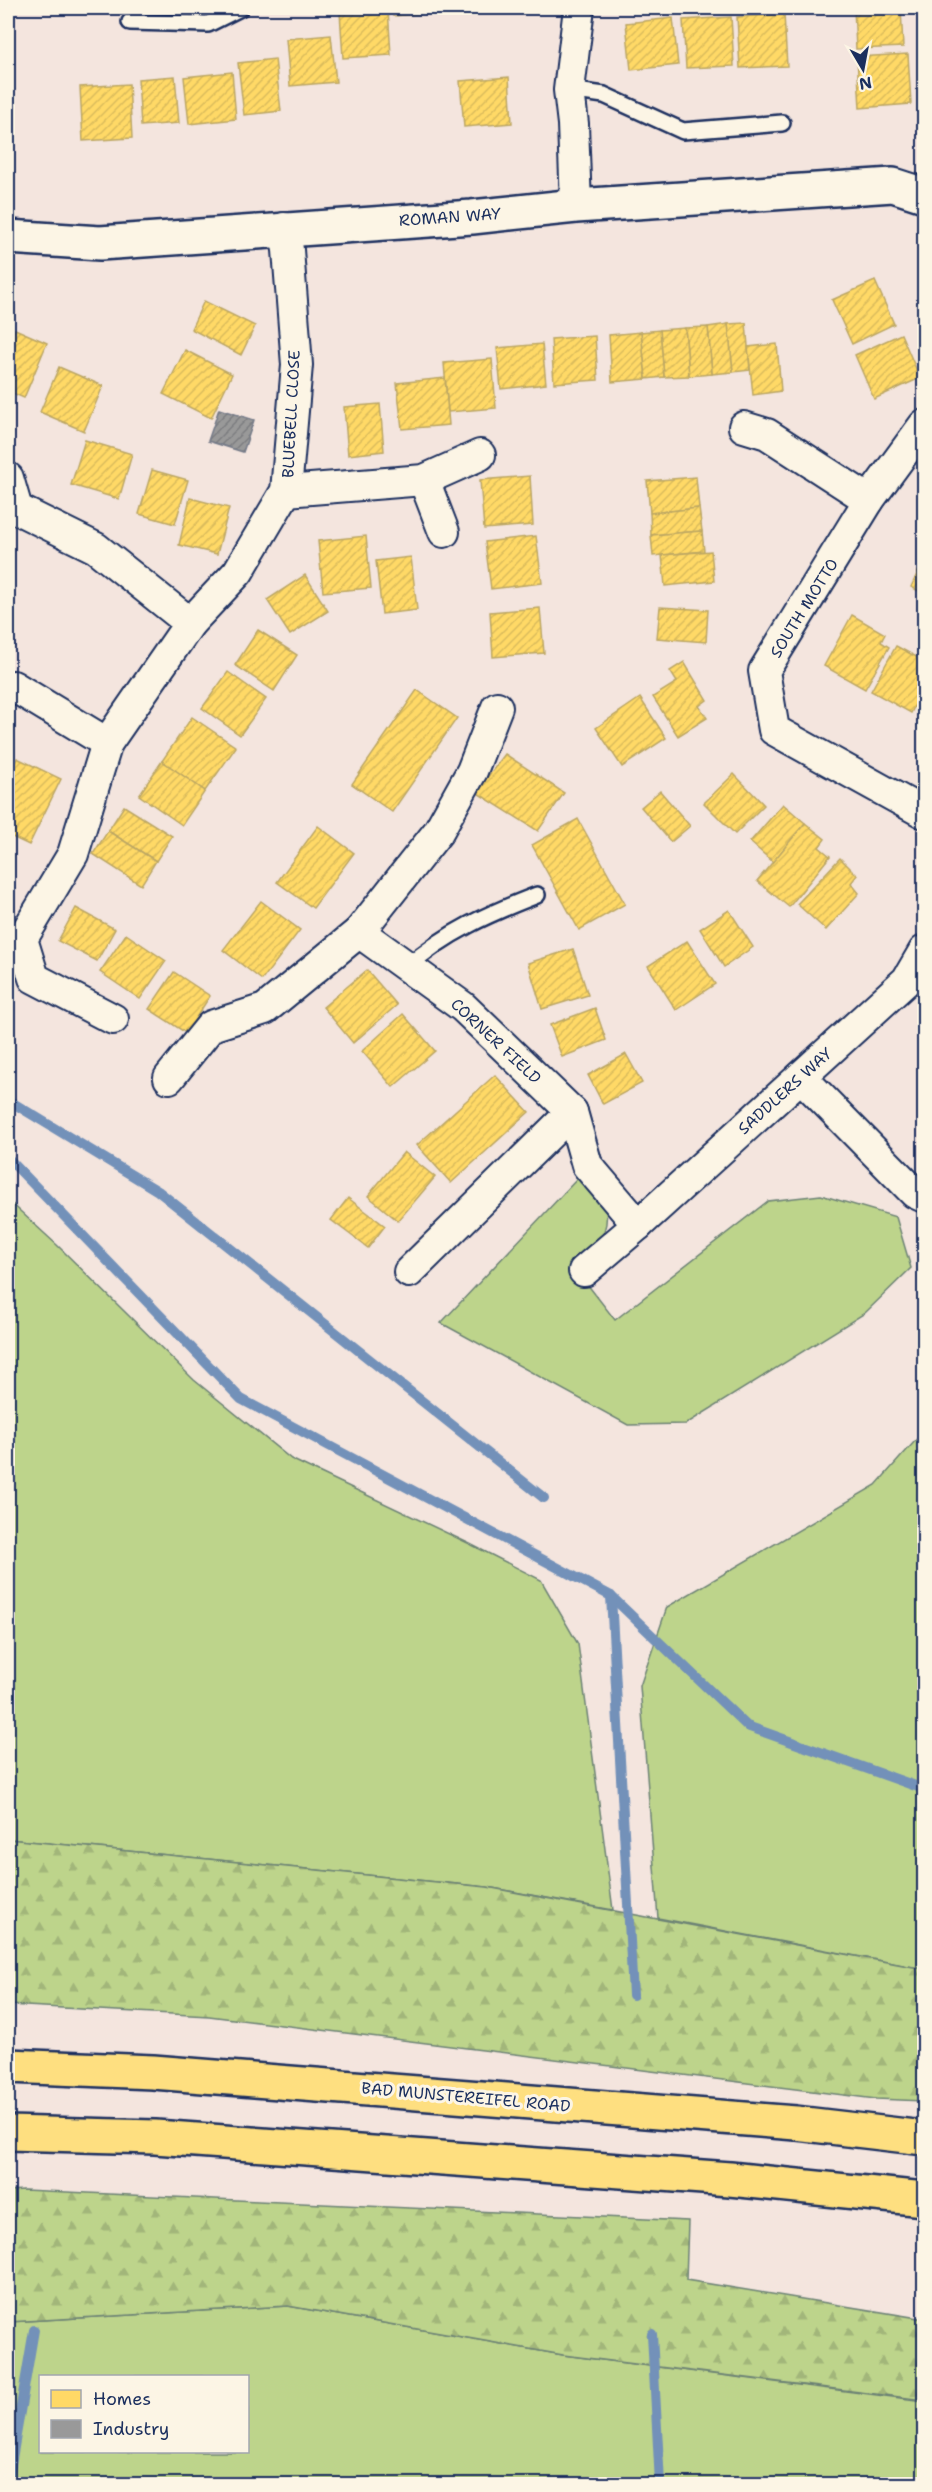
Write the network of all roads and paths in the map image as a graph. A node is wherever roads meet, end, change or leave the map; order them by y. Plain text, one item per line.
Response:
1 (240, 8) edge
2 (579, 8) edge
3 (130, 22) dead end
4 (569, 90) junction
5 (782, 123) dead end
6 (924, 168) edge
7 (893, 185) junction
8 (924, 195) edge
9 (576, 206) junction
10 (284, 228) junction
11 (8, 237) edge
12 (924, 425) edge
13 (744, 427) dead end
14 (480, 455) dead end
15 (8, 478) edge
16 (424, 480) junction
17 (286, 491) junction
18 (870, 500) junction
19 (12, 514) edge
20 (444, 532) dead end
21 (190, 623) junction
22 (14, 686) dead end
23 (497, 707) dead end
24 (107, 743) junction
25 (924, 813) edge
26 (537, 895) dead end
27 (360, 932) junction
28 (924, 951) edge
29 (407, 967) junction
30 (113, 1019) dead end
31 (801, 1077) junction
32 (169, 1078) dead end
33 (572, 1112) junction
34 (924, 1197) edge
35 (638, 1225) junction
36 (584, 1270) dead end
37 (409, 1272) dead end
38 (8, 2066) edge
39 (8, 2133) edge
40 (924, 2138) edge
41 (924, 2199) edge

1 - 3 lane
2 - 4 street
4 - 5 lane
4 - 9 street
6 - 7 street, ROMAN WAY
7 - 8 street, ROMAN WAY
7 - 9 street, ROMAN WAY
9 - 10 street, ROMAN WAY
10 - 11 street, ROMAN WAY
10 - 17 street, BLUEBELL CLOSE
12 - 18 street, SOUTH MOTTO
13 - 18 street
14 - 16 street, BLUEBELL CLOSE
15 - 19 street
16 - 17 street, BLUEBELL CLOSE
16 - 20 street
17 - 21 street, BLUEBELL CLOSE
18 - 25 street, SOUTH MOTTO
19 - 21 street
21 - 24 street, BLUEBELL CLOSE
22 - 24 street
23 - 27 street
24 - 30 street, BLUEBELL CLOSE
26 - 29 lane
27 - 29 street, CORNER FIELD
27 - 32 street
28 - 31 street, SADDLERS WAY
29 - 33 street, CORNER FIELD
31 - 34 street
31 - 35 street, SADDLERS WAY
33 - 35 street
33 - 37 street
35 - 36 street, SADDLERS WAY
38 - 40 main road, BAD MUNSTEREIFEL ROAD
39 - 41 main road

